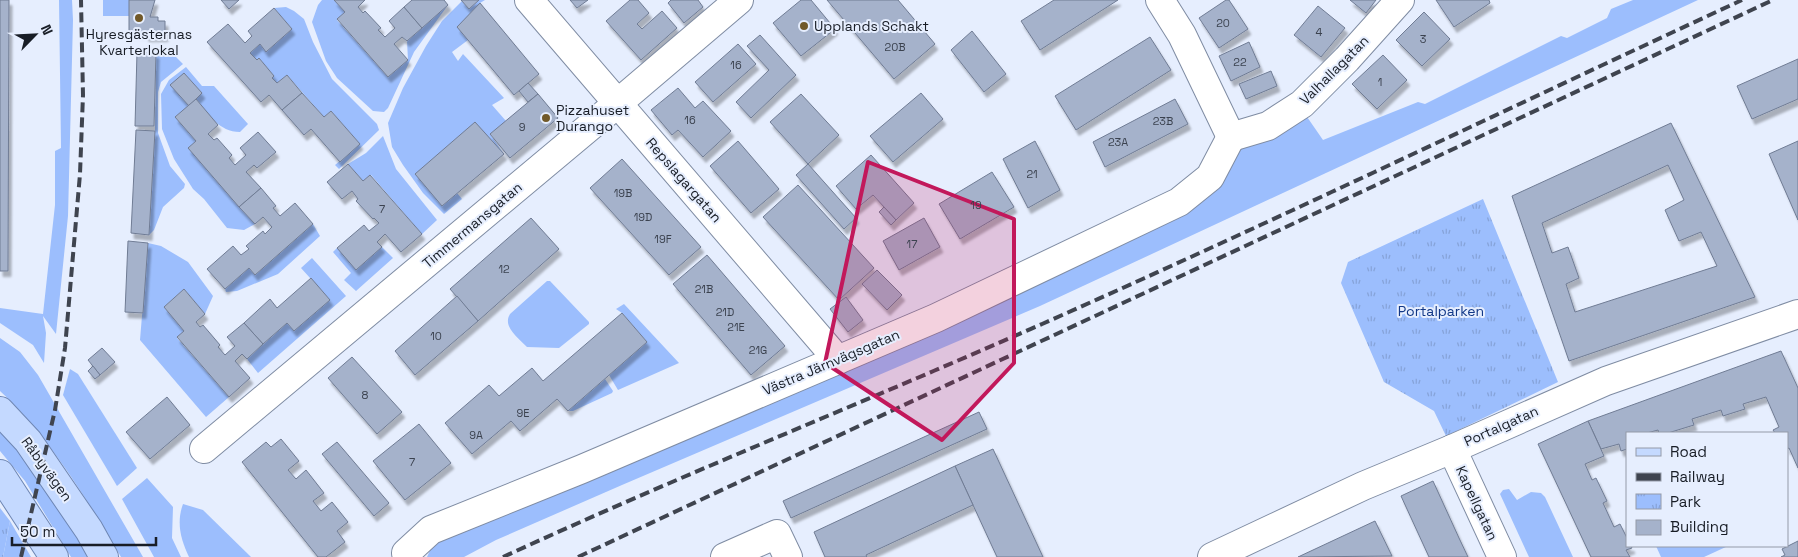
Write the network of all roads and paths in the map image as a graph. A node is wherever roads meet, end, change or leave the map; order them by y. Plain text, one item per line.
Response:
1 (530, 0) edge
2 (738, 0) edge
3 (1160, 0) edge
4 (1400, 0) edge
5 (618, 103) junction
6 (1231, 137) junction
7 (1798, 314) edge
8 (838, 360) junction
9 (0, 411) edge
10 (204, 449) dead end
11 (1452, 449) junction
12 (0, 474) edge
13 (782, 545) edge
14 (406, 553) dead end
15 (54, 557) edge
16 (104, 557) edge
17 (725, 557) edge
18 (1212, 557) edge
19 (1502, 557) edge

1 - 5 street, Repslagargatan
2 - 5 street, Timmermansgatan
3 - 6 street
4 - 6 street, Valhallagatan
5 - 8 street, Repslagargatan
5 - 10 street, Timmermansgatan
6 - 8 street, Västra Järnvägsgatan
7 - 11 street, Portalgatan
8 - 14 street, Västra Järnvägsgatan
9 - 16 main road, Råbyvägen
11 - 18 street, Portalgatan
11 - 19 street, Kapellgatan
12 - 15 main road
13 - 17 street

